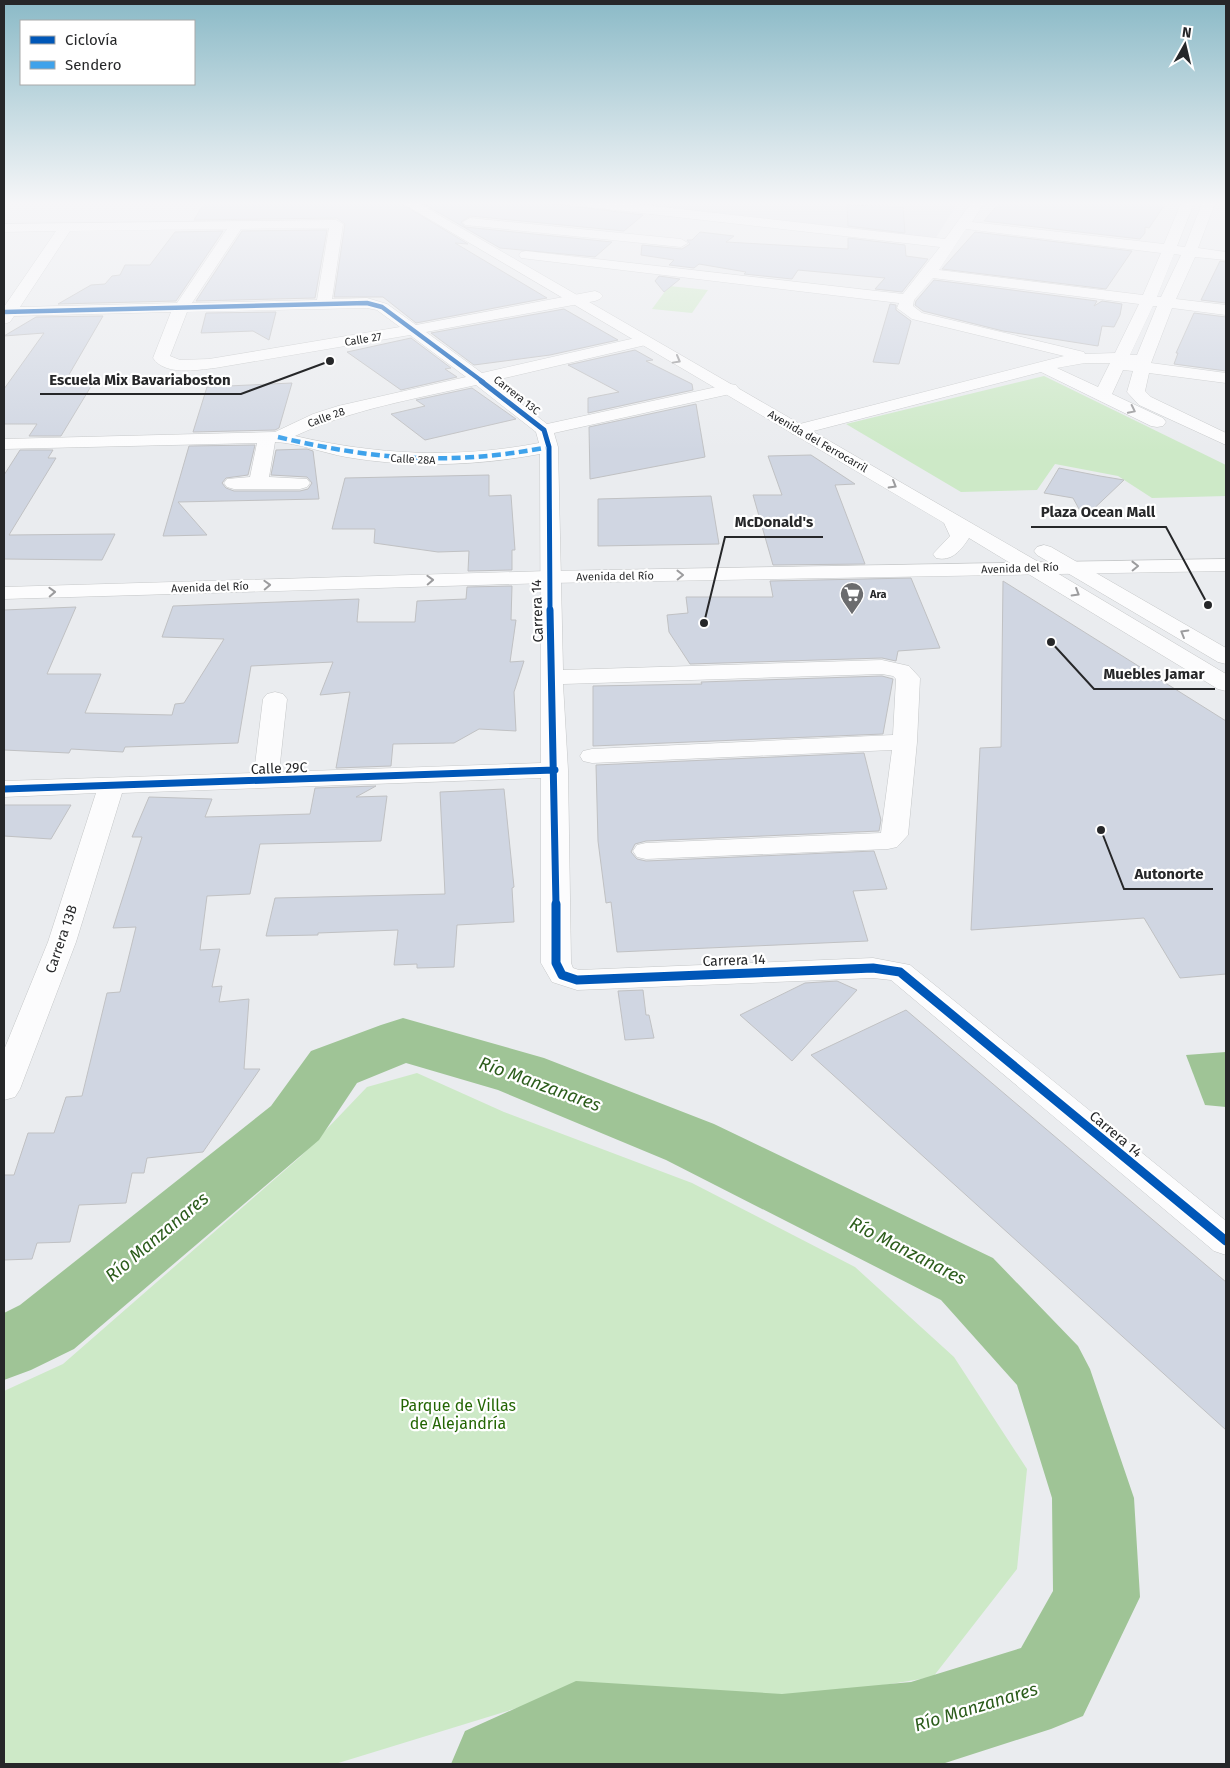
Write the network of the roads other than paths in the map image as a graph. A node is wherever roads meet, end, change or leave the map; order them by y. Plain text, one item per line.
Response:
1 (26, 286) edge
2 (195, 286) edge
3 (327, 286) edge
4 (547, 286) edge
5 (577, 286) edge
6 (789, 286) edge
7 (918, 286) edge
8 (1027, 286) edge
9 (1154, 286) edge
10 (1174, 286) edge
11 (595, 296) junction
12 (907, 299) junction
13 (573, 301) junction
14 (1148, 301) junction
15 (1165, 303) junction
16 (324, 304) junction
17 (180, 308) junction
18 (1226, 310) edge
19 (6, 314) edge
20 (413, 330) junction
21 (644, 341) junction
22 (1086, 357) junction
23 (1120, 361) junction
24 (1142, 364) junction
25 (1044, 368) junction
26 (1226, 378) edge
27 (479, 379) junction
28 (730, 390) junction
29 (769, 394) dead end
30 (1102, 396) junction
31 (801, 422) junction
32 (821, 424) junction
33 (838, 434) dead end
34 (272, 438) junction
35 (546, 439) junction
36 (1226, 440) edge
37 (4, 444) edge
38 (1226, 456) edge
39 (234, 483) dead end
40 (258, 483) junction
41 (300, 483) dead end
42 (952, 520) junction
43 (1226, 550) edge
44 (1009, 553) junction
45 (943, 554) junction
46 (1037, 554) junction
47 (1226, 565) edge
48 (1069, 566) junction
49 (548, 569) junction
50 (4, 578) edge
51 (4, 593) edge
52 (1226, 657) edge
53 (551, 677) junction
54 (1226, 684) edge
55 (275, 699) dead end
56 (905, 742) junction
57 (592, 756) dead end
58 (554, 770) junction
59 (266, 780) junction
60 (110, 786) junction
61 (4, 789) edge
62 (646, 851) dead end
63 (4, 1089) edge
64 (1226, 1241) edge

1 - 19 street
2 - 17 street
3 - 16 street
4 - 13 street, Avenida del Ferrocarril
5 - 11 street, Avenida del Ferrocarril
6 - 12 street
7 - 12 street
8 - 14 street
9 - 14 street
10 - 15 street
11 - 13 street, Calle 27
11 - 29 street, Avenida del Ferrocarril
12 - 22 street
13 - 20 street, Calle 27
13 - 21 street, Avenida del Ferrocarril
14 - 15 street
14 - 23 street
15 - 18 street
15 - 24 street
16 - 17 street
16 - 20 street, Carrera 13C
17 - 19 street
17 - 20 street, Calle 27
20 - 27 street, Carrera 13C
21 - 27 street, Calle 28
21 -> 28 street, Avenida del Ferrocarril
22 - 23 street
22 - 25 street
23 - 24 street
23 - 25 street
23 - 30 street
24 - 26 street
24 - 36 street
25 - 30 street
25 - 32 street
27 - 34 street, Calle 28
27 - 35 street, Carrera 13C
28 - 31 street, Avenida del Ferrocarril
28 - 35 street, Calle 28A
30 -> 38 street
31 - 32 street
31 -> 42 street, Avenida del Ferrocarril
32 - 33 street, Avenida del Ferrocarril
34 - 35 street, Calle 28A
34 - 37 street, Calle 28
34 - 40 street
35 - 49 street
39 - 40 street
40 - 41 street
42 - 44 street, Avenida del Ferrocarril
42 - 45 street
43 - 46 street, Avenida del Río
44 - 45 street, Avenida del Río
44 - 46 street, Avenida del Ferrocarril
45 - 49 street, Avenida del Río
46 - 48 street, Avenida del Río
49 -> 46 street, Avenida del Río
46 -> 54 street, Avenida del Ferrocarril
48 -> 47 street, Avenida del Río
52 -> 48 street
49 - 50 street, Avenida del Río
51 -> 49 street, Avenida del Río
49 - 53 street, Carrera 14
53 - 56 street
53 - 58 street, Carrera 14
55 - 59 street
56 - 57 street
56 - 62 street
58 - 59 street, Calle 29C
58 - 64 street, Carrera 14
59 - 60 street, Calle 29C
60 - 61 street, Calle 29C
60 - 63 street, Carrera 13B

